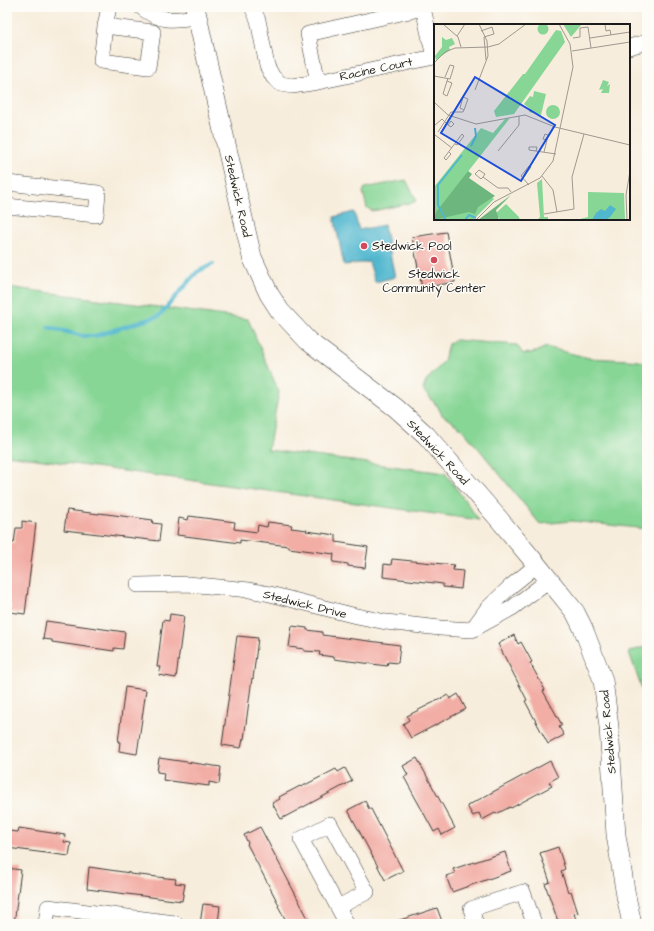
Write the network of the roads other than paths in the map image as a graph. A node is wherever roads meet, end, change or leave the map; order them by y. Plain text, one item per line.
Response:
1 (109, 7) edge
2 (141, 7) edge
3 (252, 7) edge
4 (423, 7) edge
5 (196, 12) edge
6 (105, 26) dead end
7 (647, 42) edge
8 (630, 47) edge
9 (434, 60) edge
10 (318, 82) junction
11 (7, 183) edge
12 (7, 206) edge
13 (543, 572) junction
14 (138, 585) dead end
15 (338, 907) junction
16 (46, 924) edge
17 (175, 924) edge
18 (347, 924) edge
19 (476, 924) edge
20 (532, 924) edge
21 (632, 924) edge

1 - 6 street
2 - 5 street
3 - 10 street, Racine Court
4 - 9 street, Racine Court
4 - 10 street, Racine Court
5 - 13 street, Stedwick Road
7 - 8 street
9 - 10 street, Racine Court
11 - 12 street
13 - 14 street, Stedwick Drive
13 - 21 street, Stedwick Road
15 - 15 street
15 - 18 street
16 - 17 street
19 - 20 street

